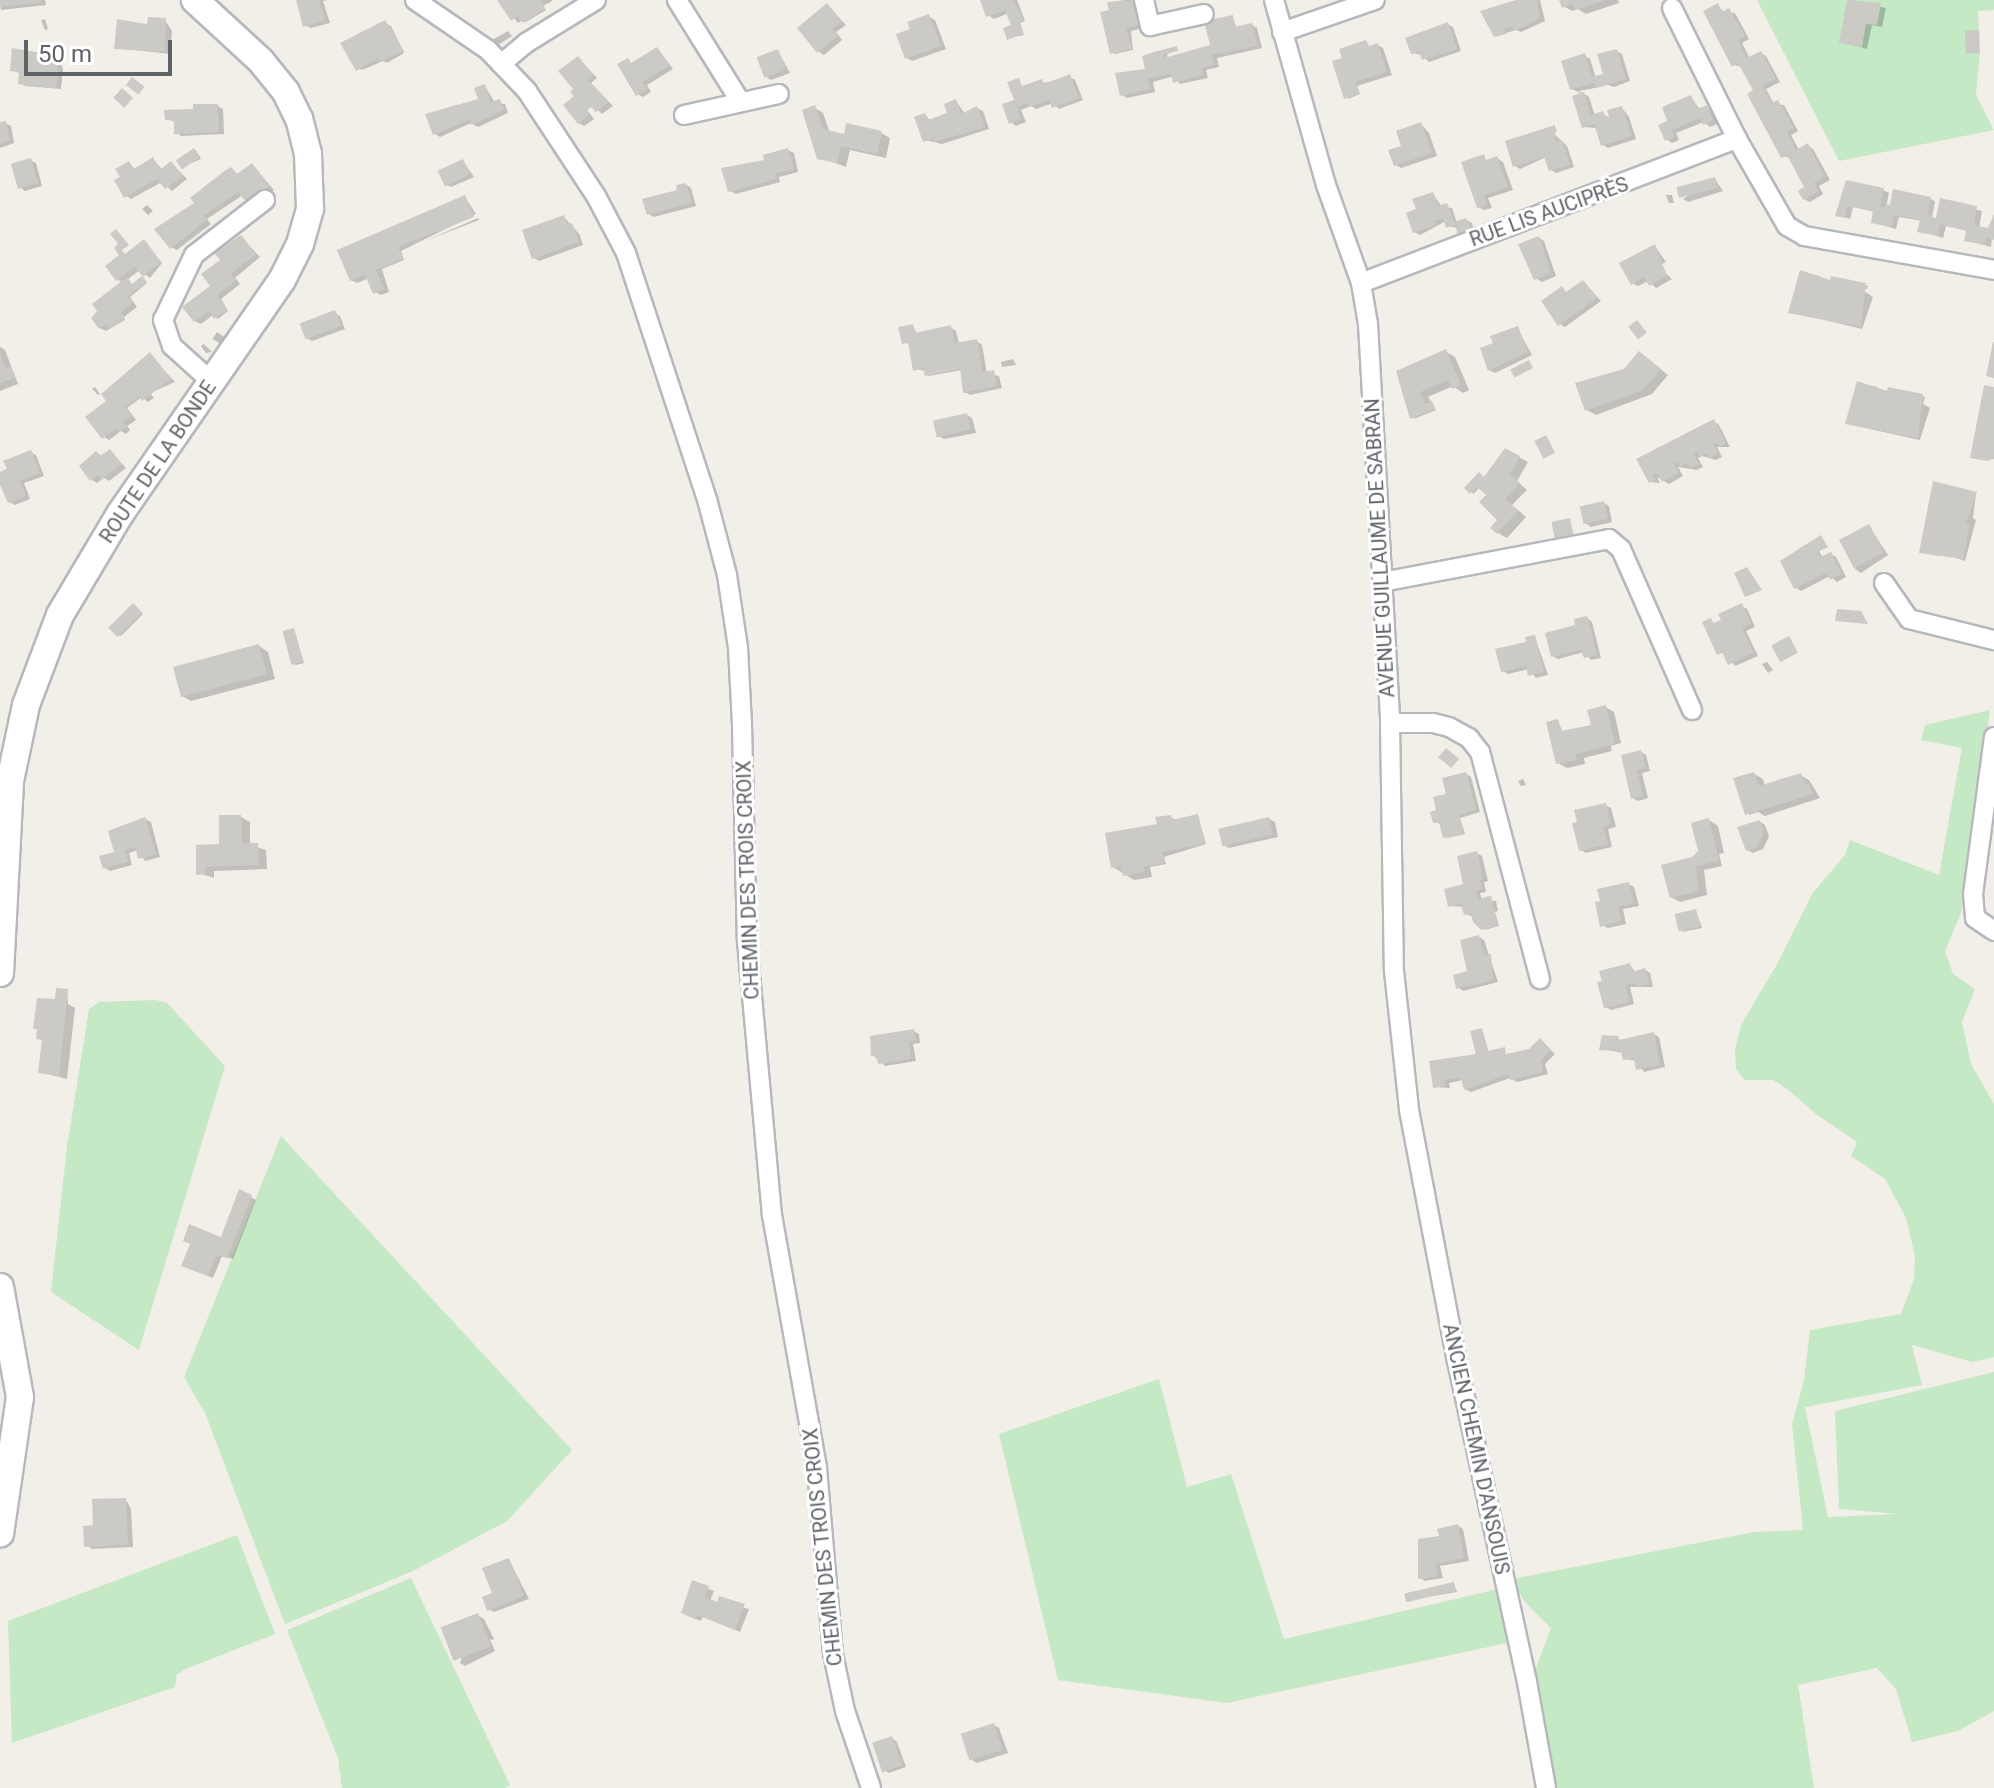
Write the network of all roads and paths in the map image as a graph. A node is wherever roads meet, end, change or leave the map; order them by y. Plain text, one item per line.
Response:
1 (195, 0) edge
2 (596, 0) edge
3 (677, 0) edge
4 (1144, 0) edge
5 (1274, 0) edge
6 (1375, 0) edge
7 (429, 3) edge
8 (1672, 8) dead end
9 (1204, 14) dead end
10 (1282, 32) junction
11 (501, 64) junction
12 (779, 94) dead end
13 (740, 101) junction
14 (684, 115) dead end
15 (1737, 139) junction
16 (265, 200) dead end
17 (1994, 270) edge
18 (1361, 283) junction
19 (212, 382) junction
20 (1382, 582) junction
21 (1884, 583) dead end
22 (1994, 640) edge
23 (1692, 710) dead end
24 (1390, 723) junction
25 (1994, 737) edge
26 (1994, 931) edge
27 (0, 973) edge
28 (1540, 979) dead end
29 (1409, 1110) joint
30 (0, 1287) edge
31 (0, 1534) edge
32 (871, 1788) edge
33 (1546, 1788) edge

1 - 19 main road, ROUTE DE LA BONDE
2 - 11 street
3 - 13 street
4 - 9 street
5 - 10 street, AVENUE GUILLAUME DE SABRAN
6 - 10 street
7 - 11 street, CHEMIN DES TROIS CROIX
8 - 15 street
10 - 18 street, AVENUE GUILLAUME DE SABRAN
11 - 32 street, CHEMIN DES TROIS CROIX
12 - 13 street
13 - 14 street
15 - 17 street
15 - 18 street, RUE LIS AUCIPRÈS
16 - 19 street
18 - 20 street, AVENUE GUILLAUME DE SABRAN
19 - 27 main road, ROUTE DE LA BONDE
20 - 23 street
20 - 24 street, AVENUE GUILLAUME DE SABRAN
21 - 22 street
24 - 28 street
24 - 29 street, AVENUE GUILLAUME DE SABRAN
25 - 26 street
29 - 33 street, ANCIEN CHEMIN D'ANSOUIS
30 - 31 main road

